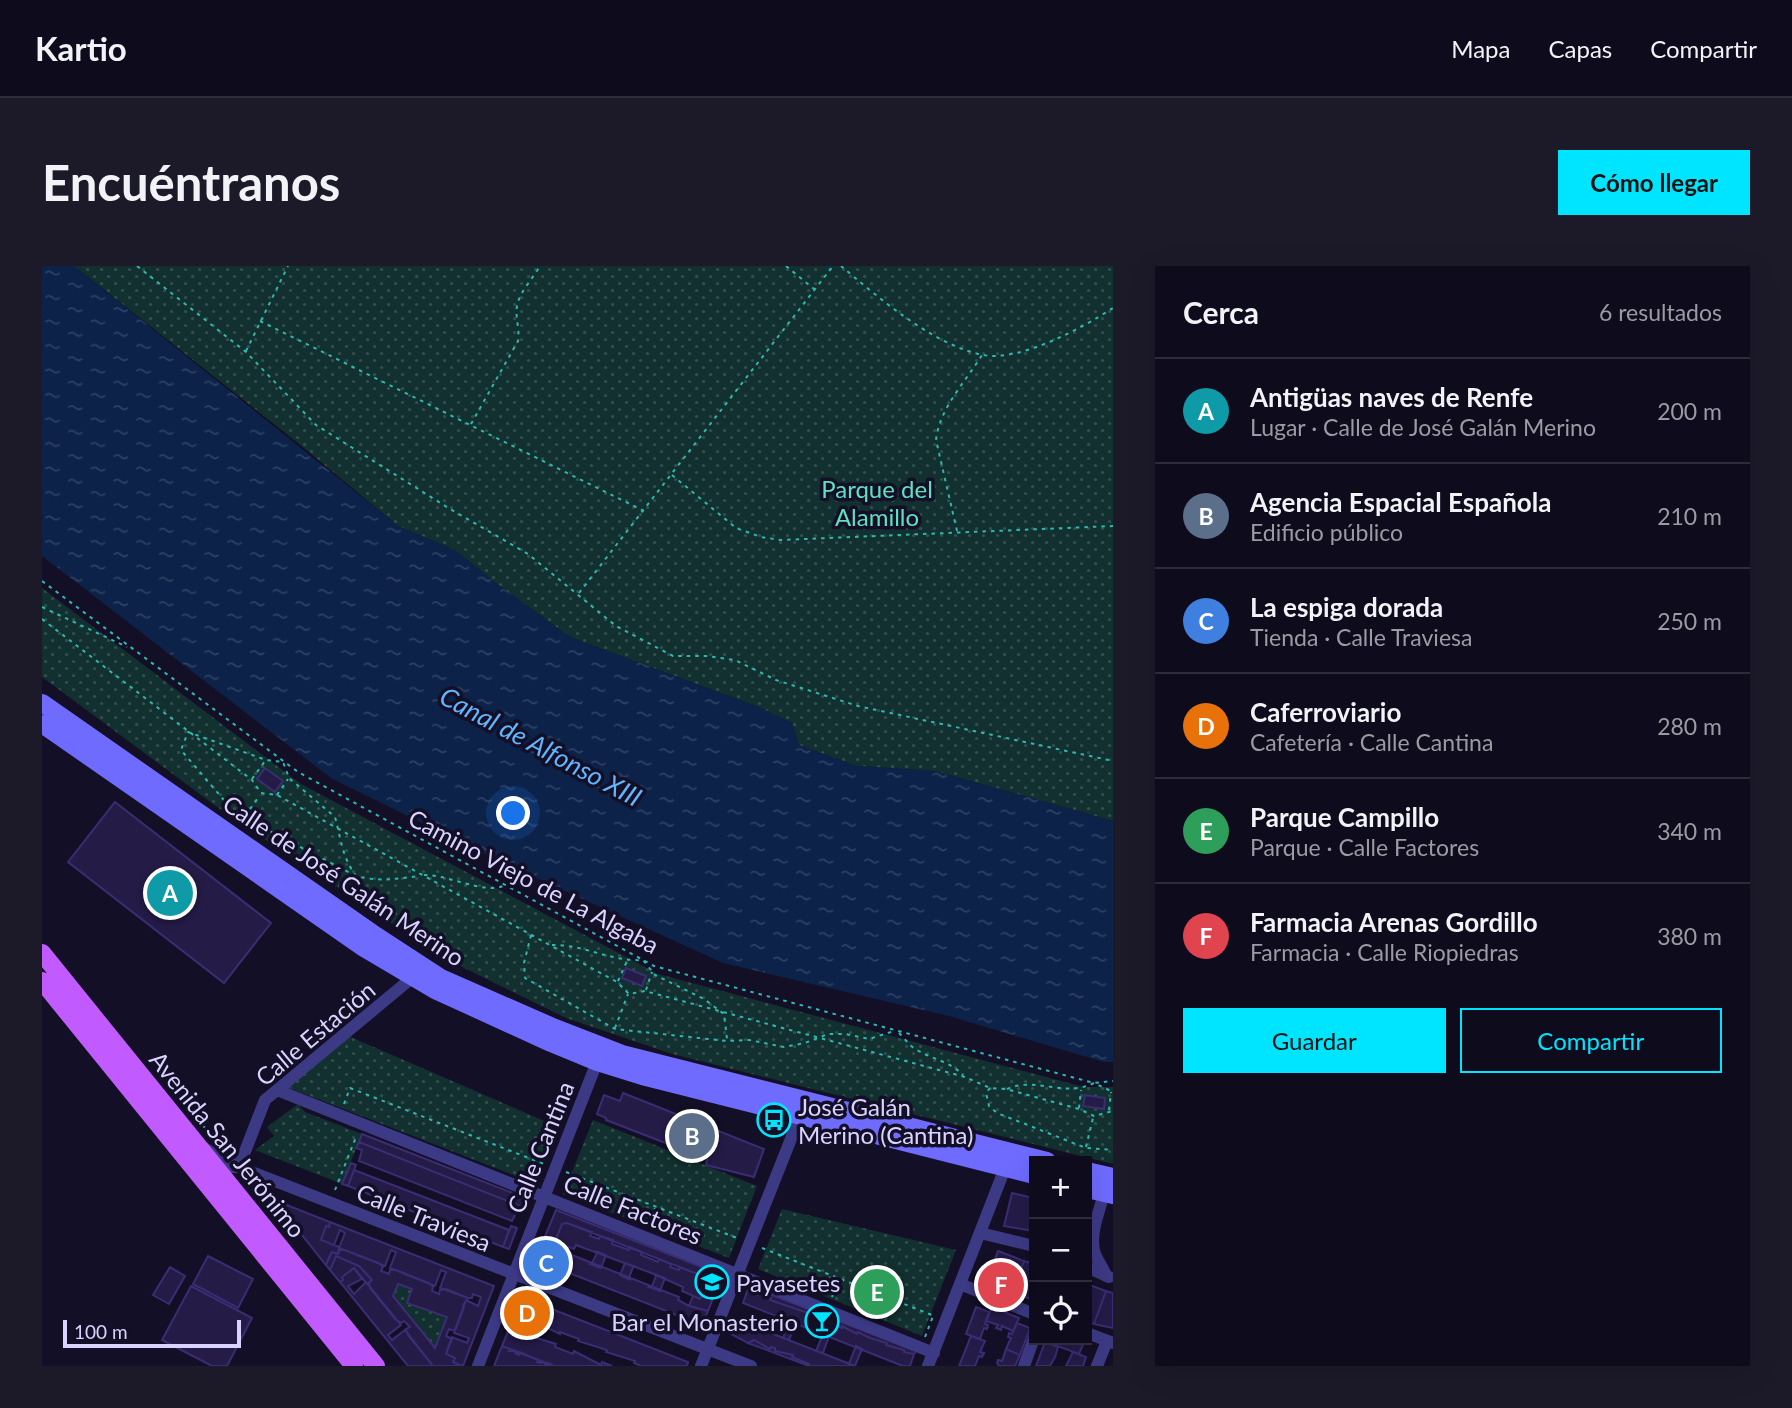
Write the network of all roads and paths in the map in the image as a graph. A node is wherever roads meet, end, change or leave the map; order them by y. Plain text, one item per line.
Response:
1 (137, 266) edge
2 (288, 266) edge
3 (540, 266) edge
4 (786, 266) edge
5 (833, 266) edge
6 (841, 266) edge
7 (814, 290) junction
8 (1113, 308) edge
9 (260, 321) junction
10 (246, 352) junction
11 (982, 355) junction
12 (470, 425) junction
13 (672, 475) junction
14 (644, 511) junction
15 (1113, 526) edge
16 (957, 533) junction
17 (42, 582) edge
18 (579, 594) junction
19 (42, 607) edge
20 (42, 620) edge
21 (130, 648) junction
22 (42, 703) edge
23 (42, 724) edge
24 (188, 732) junction
25 (266, 760) junction
26 (1113, 761) edge
27 (283, 762) junction
28 (289, 778) junction
29 (252, 780) junction
30 (261, 793) junction
31 (276, 796) junction
32 (244, 817) junction
33 (338, 830) junction
34 (421, 875) junction
35 (356, 876) junction
36 (506, 885) junction
37 (531, 934) junction
38 (551, 945) junction
39 (42, 953) edge
40 (643, 960) junction
41 (627, 961) junction
42 (652, 972) junction
43 (413, 977) junction
44 (42, 981) edge
45 (617, 982) junction
46 (645, 991) junction
47 (629, 994) junction
48 (724, 1014) junction
49 (615, 1029) junction
50 (897, 1030) junction
51 (816, 1039) junction
52 (727, 1041) junction
53 (597, 1062) junction
54 (965, 1077) junction
55 (1113, 1082) edge
56 (1094, 1083) junction
57 (990, 1088) junction
58 (1006, 1089) junction
59 (276, 1090) junction
60 (1081, 1090) junction
61 (1112, 1092) edge
62 (1079, 1109) junction
63 (1111, 1111) edge
64 (340, 1114) junction
65 (800, 1116) junction
66 (1094, 1116) junction
67 (362, 1123) junction
68 (197, 1144) junction
69 (1086, 1148) junction
70 (1113, 1150) edge
71 (1029, 1159) edge
72 (1008, 1160) junction
73 (239, 1167) junction
74 (554, 1168) junction
75 (1029, 1172) edge
76 (220, 1174) junction
77 (1104, 1189) edge
78 (212, 1191) junction
79 (543, 1196) junction
80 (330, 1202) junction
81 (655, 1207) junction
82 (980, 1233) junction
83 (643, 1236) junction
84 (750, 1243) junction
85 (1029, 1245) edge
86 (1092, 1269) edge
87 (512, 1274) junction
88 (737, 1274) junction
89 (1109, 1277) edge
90 (839, 1278) junction
91 (960, 1284) junction
92 (827, 1310) junction
93 (1029, 1312) edge
94 (933, 1316) dead end
95 (1092, 1335) edge
96 (1110, 1342) edge
97 (1032, 1345) edge
98 (708, 1349) junction
99 (934, 1353) junction
100 (354, 1366) edge
101 (376, 1366) edge
102 (478, 1366) edge
103 (701, 1366) edge
104 (751, 1366) edge
105 (928, 1366) edge
106 (1024, 1366) edge
107 (1097, 1366) edge

1 - 10 path
2 - 9 path
3 - 12 path
4 - 7 path
5 - 7 path
6 - 11 path
7 - 13 path
8 - 11 path
9 - 10 path
9 - 12 path
10 - 18 path
11 - 16 path
12 - 14 path
13 - 14 path
13 - 16 path
14 - 18 path
15 - 16 path
17 - 21 path, Camino Viejo de La Algaba
18 - 26 path
19 - 21 path
20 - 24 path
21 - 27 path, Camino Viejo de La Algaba
22 - 72 main road, Calle de José Galán Merino
23 - 43 main road, Calle de José Galán Merino
24 - 25 path
24 - 29 path
24 - 32 path
25 - 27 path
25 - 29 path
27 - 28 path
27 - 36 path, Camino Viejo de La Algaba
28 - 31 path
28 - 33 path
29 - 30 path
30 - 31 path
30 - 32 path
31 - 33 path
32 - 35 path
33 - 34 path
33 - 35 path
34 - 35 path
34 - 36 path
34 - 37 path
36 - 40 path, Camino Viejo de La Algaba
37 - 38 path
37 - 49 path
38 - 41 path
38 - 45 path
39 - 68 main road, Avenida San Jerónimo
40 - 41 path
40 - 42 path
40 - 50 path, Camino Viejo de La Algaba
41 - 45 path
42 - 46 path
42 - 48 path
43 - 53 main road, Calle de José Galán Merino
43 - 59 street, Calle Estación
44 - 78 main road, Avenida San Jerónimo
45 - 47 path
46 - 47 path
46 - 48 path
47 - 49 path
48 - 51 path
48 - 52 path
49 - 52 path
50 - 51 path
50 - 54 path
50 - 56 path, Camino Viejo de La Algaba
51 - 52 path
51 - 54 path
53 - 65 main road, Calle de José Galán Merino
53 - 74 street, Calle Cantina
54 - 57 path
55 - 56 path, Camino Viejo de La Algaba
56 - 60 path
56 - 61 path
57 - 58 path
57 - 69 path
58 - 60 path
58 - 62 path
59 - 64 street, Calle Factores
59 - 73 street, Calle Estación
60 - 62 path
61 - 63 path
62 - 66 path
63 - 66 path
64 - 67 street, Calle Factores
64 - 74 path
65 - 72 main road, Calle de José Galán Merino
65 - 84 street
66 - 69 path
67 - 79 street, Calle Factores
67 - 80 path
68 - 73 street, Calle Traviesa
68 - 76 main road, Avenida San Jerónimo
69 - 70 path
71 - 72 main road, Calle de José Galán Merino
72 - 75 main road, Calle de José Galán Merino
72 - 82 street
73 - 76 street
73 - 80 street, Calle Traviesa
74 - 79 street, Calle Cantina
74 - 81 path
76 - 78 street
76 - 101 main road, Avenida San Jerónimo
77 - 89 street
78 - 100 main road, Avenida San Jerónimo
79 - 83 street, Calle Factores
79 - 87 street, Calle Cantina
80 - 87 street, Calle Traviesa
81 - 83 path
81 - 84 path
82 - 85 street
82 - 91 street
83 - 88 street, Calle Factores
84 - 88 street
84 - 90 path
86 - 89 street
87 - 98 street, Calle Traviesa
87 - 102 street, Calle Cantina
88 - 92 street, Calle Factores
88 - 98 street
90 - 92 path
90 - 94 path
91 - 93 street
91 - 99 street
92 - 99 street, Calle Factores
95 - 96 street
96 - 107 street
97 - 106 street
98 - 103 street
98 - 104 street, Calle Traviesa
99 - 105 street

